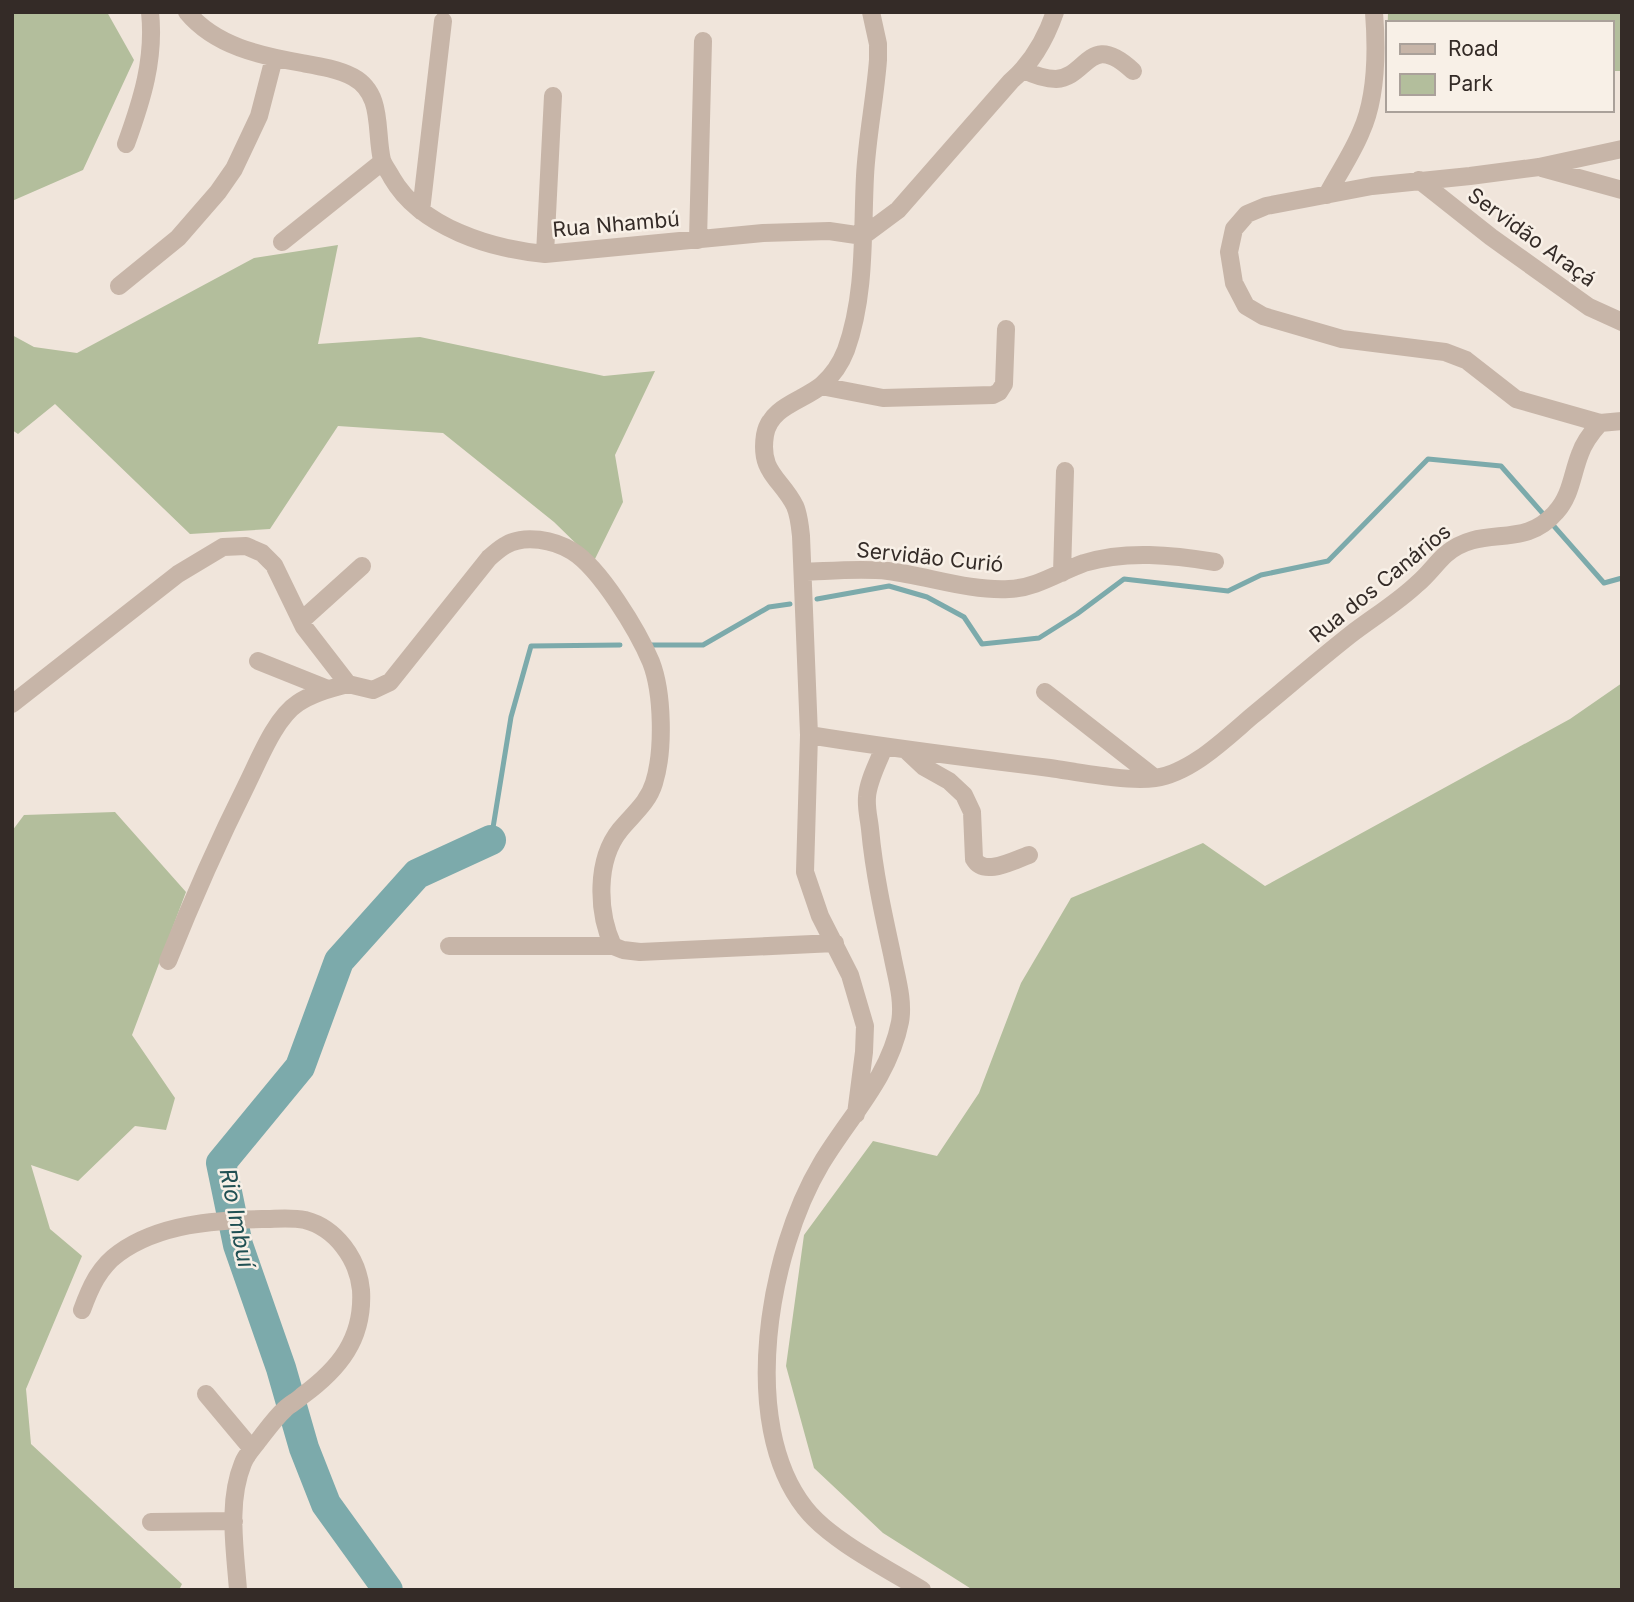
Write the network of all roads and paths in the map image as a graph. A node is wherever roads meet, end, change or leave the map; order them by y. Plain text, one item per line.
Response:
1 (150, 12) edge
2 (187, 12) edge
3 (871, 12) edge
4 (1055, 12) edge
5 (1374, 12) edge
6 (443, 21) dead end
7 (703, 41) dead end
8 (274, 58) junction
9 (1024, 70) junction
10 (1133, 71) dead end
11 (552, 96) dead end
12 (126, 144) dead end
13 (1622, 149) edge
14 (382, 162) junction
15 (1538, 167) junction
16 (1419, 180) junction
17 (1622, 190) edge
18 (1327, 195) junction
19 (421, 212) junction
20 (863, 236) junction
21 (698, 240) junction
22 (282, 242) dead end
23 (545, 254) junction
24 (119, 286) dead end
25 (1622, 322) edge
26 (1006, 330) dead end
27 (821, 386) junction
28 (1622, 421) edge
29 (1600, 423) junction
30 (1065, 471) dead end
31 (1216, 562) dead end
32 (362, 566) dead end
33 (803, 572) junction
34 (1062, 573) junction
35 (301, 621) junction
36 (258, 661) dead end
37 (348, 684) junction
38 (328, 689) junction
39 (1045, 692) dead end
40 (12, 704) edge
41 (809, 735) junction
42 (884, 747) junction
43 (907, 751) junction
44 (1155, 778) junction
45 (1029, 855) dead end
46 (835, 943) junction
47 (449, 946) dead end
48 (613, 946) junction
49 (168, 961) dead end
50 (856, 1114) junction
51 (82, 1310) dead end
52 (206, 1394) dead end
53 (252, 1449) junction
54 (234, 1521) junction
55 (151, 1522) dead end
56 (238, 1590) edge
57 (922, 1590) edge

1 - 12 street
2 - 8 street, Rua Nhambú
3 - 20 street
4 - 9 street
5 - 18 street
6 - 19 street
7 - 21 street
8 - 14 street, Rua Nhambú
8 - 24 street
9 - 10 street
9 - 20 street
11 - 23 street
13 - 15 street
14 - 19 street, Rua Nhambú
14 - 22 street
15 - 16 street
15 - 17 street
16 - 18 street
16 - 25 street, Servidão Araçá
18 - 29 street
19 - 23 street, Rua Nhambú
20 - 21 street, Rua Nhambú
20 - 27 street
21 - 23 street, Rua Nhambú
26 - 27 street
27 - 33 street
28 - 29 street
29 - 44 street, Rua dos Canários
30 - 34 street
31 - 34 street, Servidão Curió
32 - 35 street
33 - 34 street, Servidão Curió
33 - 41 street
35 - 37 street
35 - 40 street
36 - 38 street
37 - 38 street
37 - 48 street
38 - 49 street
39 - 44 street
41 - 42 street, Rua dos Canários
41 - 46 street
42 - 43 street, Rua dos Canários
42 - 50 street
43 - 44 street, Rua dos Canários
43 - 45 street
46 - 48 street
46 - 50 street
47 - 48 street
50 - 57 street
51 - 53 street
52 - 53 street
53 - 54 street
54 - 55 street
54 - 56 street

